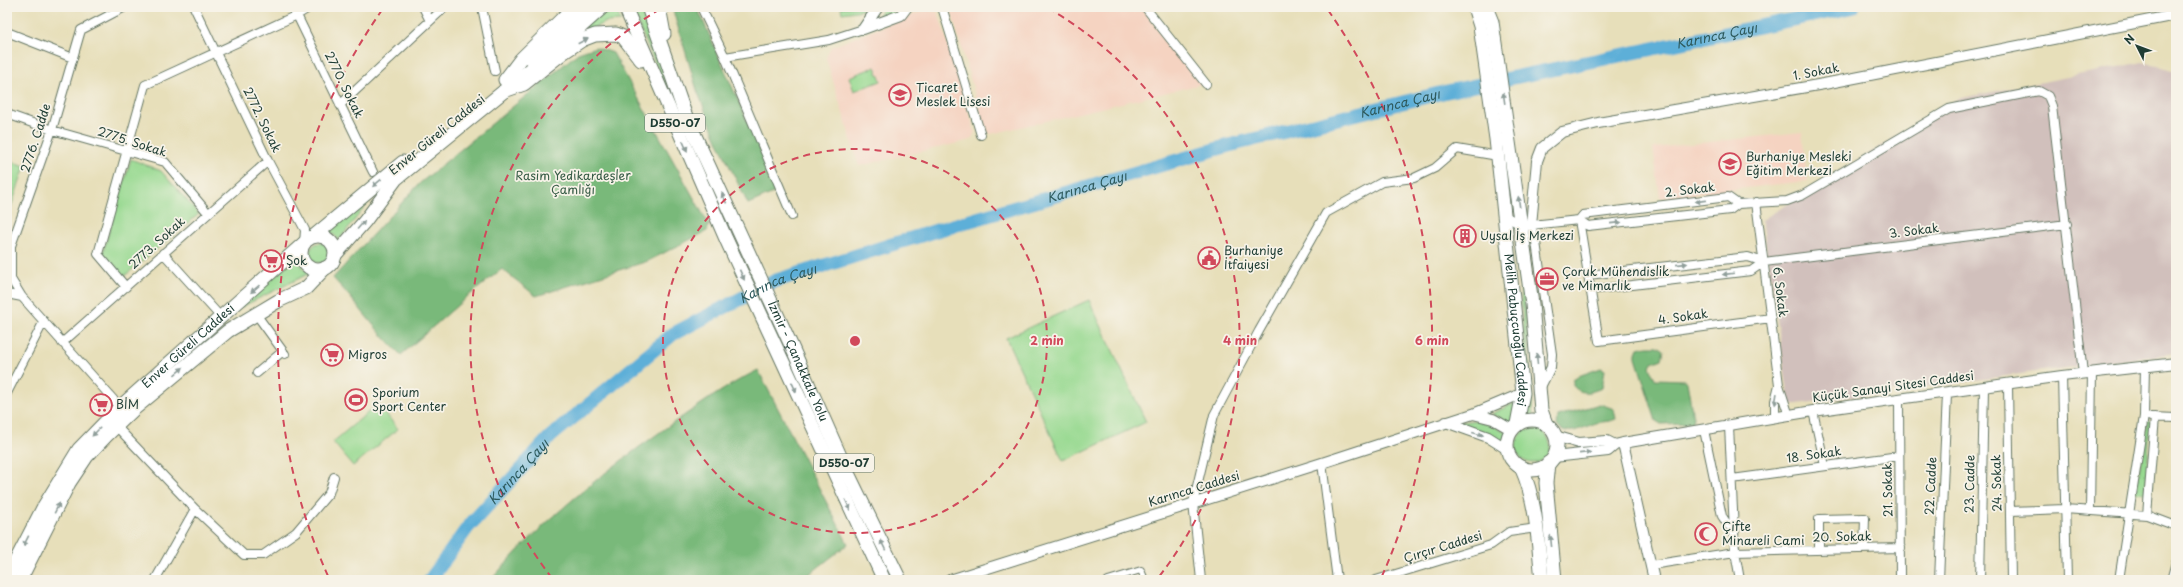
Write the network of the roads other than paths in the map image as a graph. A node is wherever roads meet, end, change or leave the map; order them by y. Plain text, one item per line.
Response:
1 (125, 7) edge
2 (194, 7) edge
3 (293, 7) edge
4 (310, 7) edge
5 (423, 7) edge
6 (445, 7) edge
7 (482, 7) edge
8 (574, 7) edge
9 (588, 7) edge
10 (603, 7) edge
11 (625, 7) edge
12 (648, 7) edge
13 (659, 7) edge
14 (701, 7) edge
15 (878, 7) edge
16 (907, 7) edge
17 (942, 7) edge
18 (1145, 7) edge
19 (1474, 7) edge
20 (1486, 7) edge
21 (1490, 7) edge
22 (297, 15) junction
23 (2176, 15) edge
24 (430, 21) junction
25 (1486, 24) junction
26 (863, 30) junction
27 (7, 32) edge
28 (216, 53) junction
29 (725, 57) junction
30 (73, 58) junction
31 (669, 65) junction
32 (495, 71) dead end
33 (1206, 84) dead end
34 (504, 85) junction
35 (661, 93) junction
36 (340, 105) junction
37 (7, 114) edge
38 (52, 130) junction
39 (981, 135) dead end
40 (126, 151) junction
41 (1498, 156) junction
42 (268, 161) junction
43 (373, 172) dead end
44 (1756, 202) junction
45 (1738, 204) junction
46 (208, 213) junction
47 (1504, 215) junction
48 (792, 216) dead end
49 (1579, 220) junction
50 (2067, 224) junction
51 (1527, 226) junction
52 (308, 237) junction
53 (9, 246) edge
54 (164, 253) junction
55 (335, 255) junction
56 (1764, 262) junction
57 (325, 268) junction
58 (1588, 275) junction
59 (126, 287) junction
60 (1590, 290) junction
61 (7, 294) edge
62 (22, 297) junction
63 (218, 314) dead end
64 (256, 314) junction
65 (1771, 318) junction
66 (44, 322) junction
67 (62, 343) junction
68 (2176, 363) edge
69 (2145, 366) junction
70 (257, 373) dead end
71 (2088, 373) junction
72 (2062, 376) junction
73 (1779, 385) junction
74 (2008, 385) junction
75 (1984, 388) junction
76 (7, 393) edge
77 (1523, 393) junction
78 (1947, 394) junction
79 (1899, 400) junction
80 (120, 407) junction
81 (1813, 411) junction
82 (1473, 414) junction
83 (1789, 416) junction
84 (2144, 416) junction
85 (2156, 417) junction
86 (1775, 418) junction
87 (2176, 418) edge
88 (1446, 422) junction
89 (1546, 424) junction
90 (116, 426) junction
91 (1729, 426) junction
92 (1515, 427) junction
93 (1704, 430) junction
94 (1555, 436) junction
95 (1619, 444) junction
96 (1507, 449) junction
97 (1899, 456) junction
98 (1551, 460) junction
99 (1322, 463) junction
100 (1825, 466) junction
101 (1521, 467) junction
102 (334, 477) dead end
103 (1732, 479) junction
104 (1193, 503) junction
105 (195, 509) junction
106 (2066, 509) junction
107 (2010, 511) junction
108 (2090, 511) junction
109 (2128, 513) junction
110 (2147, 515) junction
111 (2176, 526) edge
112 (1537, 528) junction
113 (1735, 531) junction
114 (1901, 548) junction
115 (1864, 549) junction
116 (1818, 550) junction
117 (1736, 552) junction
118 (2176, 562) edge
119 (1651, 565) junction
120 (7, 578) edge
121 (20, 580) edge
122 (155, 580) edge
123 (884, 580) edge
124 (900, 580) edge
125 (951, 580) edge
126 (1108, 580) edge
127 (1145, 580) edge
128 (1201, 580) edge
129 (1337, 580) edge
130 (1378, 580) edge
131 (1542, 580) edge
132 (1555, 580) edge
133 (1654, 580) edge
134 (1740, 580) edge
135 (1900, 580) edge
136 (1939, 580) edge
137 (1980, 580) edge
138 (2011, 580) edge
139 (2067, 580) edge
140 (2119, 580) edge
141 (2171, 580) edge

1 - 30 street, 2776. Cadde
2 - 28 street, 2772. Sokak
3 - 22 street, 2770. Sokak
4 - 22 street
5 - 24 street
6 - 24 street
7 - 32 street
8 - 34 main road
9 - 34 main road
10 - 34 main road
11 - 35 main road, İzmir - Çanakkale Yolu / D550-07
12 - 31 main road, İzmir - Çanakkale Yolu / D550-07
13 - 31 main road
14 - 29 street
15 - 26 street
16 - 26 street
17 - 39 street
18 - 33 street
19 - 25 main road
20 - 25 main road
21 - 25 street
22 - 28 street
22 - 36 street, 2770. Sokak
23 - 51 street, 1. Sokak
24 - 36 street
25 - 41 main road, Melih Pabuçcuoğlu Caddesi
51 -> 25 main road, Melih Pabuçcuoğlu Caddesi
26 - 29 street
27 - 30 street
28 - 40 street
28 - 42 street, 2772. Sokak
29 - 48 street
30 - 38 street, 2776. Cadde
124 -> 31 main road, İzmir - Çanakkale Yolu / D550-07
34 -> 35 main road
34 -> 52 main road, Enver Güreli Caddesi
55 -> 34 main road, Enver Güreli Caddesi
35 -> 123 main road, İzmir - Çanakkale Yolu / D550-07
36 - 43 street, 2770. Sokak
37 - 38 street, 2775. Sokak
38 - 40 street, 2775. Sokak
38 - 53 street, 2776. Cadde
40 - 46 street, 2775. Sokak
40 - 59 street
41 - 47 main road, Melih Pabuçcuoğlu Caddesi
41 - 104 street
42 - 46 street, 2773. Sokak
42 - 52 street, 2772. Sokak
44 - 45 street
44 - 50 street
44 - 56 street, 6. Sokak
49 -> 45 street, 2. Sokak
45 -> 49 street, 2. Sokak
46 - 54 street, 2773. Sokak
47 - 51 street
47 - 77 main road, Melih Pabuçcuoğlu Caddesi
49 - 51 street, 2. Sokak
49 - 58 street
50 - 56 street, 3. Sokak
50 - 71 street
51 - 89 main road, Melih Pabuçcuoğlu Caddesi
52 - 55 main road
52 - 57 main road
52 -> 80 main road, Enver Güreli Caddesi
53 - 62 street, 2776. Cadde
54 - 59 street, 2773. Sokak
54 - 63 street
55 - 57 main road
58 -> 56 street, 3. Sokak
56 -> 60 street, 3. Sokak
56 - 65 street, 6. Sokak
57 - 64 main road, Enver Güreli Caddesi
58 - 60 street
59 - 67 street, 2773. Sokak
60 - 65 street, 4. Sokak
61 - 62 street
62 - 66 street, 2776. Cadde
64 - 70 street
90 -> 64 main road, Enver Güreli Caddesi
65 - 73 street, 6. Sokak
66 - 67 street, 2776. Cadde
66 - 76 street
67 - 80 street, 2776. Cadde
68 - 69 street, Küçük Sanayi Sitesi Caddesi
69 - 71 street, Küçük Sanayi Sitesi Caddesi
69 - 84 street
71 - 72 street, Küçük Sanayi Sitesi Caddesi
71 - 108 street
72 - 74 street, Küçük Sanayi Sitesi Caddesi
72 - 106 street
73 - 83 street
73 -> 86 street
74 - 75 street, Küçük Sanayi Sitesi Caddesi
74 - 107 street, 24. Sokak
75 - 78 street, Küçük Sanayi Sitesi Caddesi
75 - 137 street, 23. Cadde
77 - 82 street, Karınca Caddesi
77 - 92 main road, Melih Pabuçcuoğlu Caddesi
78 - 79 street, Küçük Sanayi Sitesi Caddesi
78 - 136 street, 22. Cadde
79 - 81 street, Küçük Sanayi Sitesi Caddesi
79 - 97 street, 21. Sokak
80 -> 120 main road, Enver Güreli Caddesi
81 - 83 street, Küçük Sanayi Sitesi Caddesi
81 - 100 street
82 - 88 street, Karınca Caddesi
82 - 92 street
83 - 86 street, Küçük Sanayi Sitesi Caddesi
84 - 85 street
84 - 109 street
85 - 87 street
85 - 110 street
86 - 91 street, Küçük Sanayi Sitesi Caddesi
88 -> 96 street
88 - 99 street, Karınca Caddesi
89 - 92 main road
89 - 94 main road
90 - 105 street
121 -> 90 main road, Enver Güreli Caddesi
91 - 93 street, Küçük Sanayi Sitesi Caddesi
91 - 103 street
92 - 96 main road
93 - 95 street, Küçük Sanayi Sitesi Caddesi
93 - 113 street
94 - 95 street, Küçük Sanayi Sitesi Caddesi
94 - 98 main road
98 -> 95 street, Küçük Sanayi Sitesi Caddesi
95 - 119 street
96 - 101 main road
97 - 100 street, 18. Sokak
97 - 114 street, 21. Sokak
98 - 101 main road
132 -> 98 main road
99 - 104 street, Karınca Caddesi
99 - 129 street
100 - 103 street, 18. Sokak
101 - 112 main road
102 - 105 street
103 - 113 street
104 - 125 street, Karınca Caddesi
104 - 128 street
105 - 122 street
106 - 107 street
106 - 108 street
106 - 139 street
107 - 138 street, 24. Sokak
108 - 109 street
109 - 110 street
109 - 140 street
110 - 111 street
112 - 130 street, Çırçır Caddesi
112 - 131 main road
113 - 117 street
114 - 115 street, 20. Sokak
114 - 135 street, 21. Sokak
115 - 116 street, 20. Sokak
115 - 116 street
116 - 117 street, 20. Sokak
117 - 119 street, 20. Sokak
117 - 134 street
118 - 141 street
119 - 133 street
126 - 127 street

